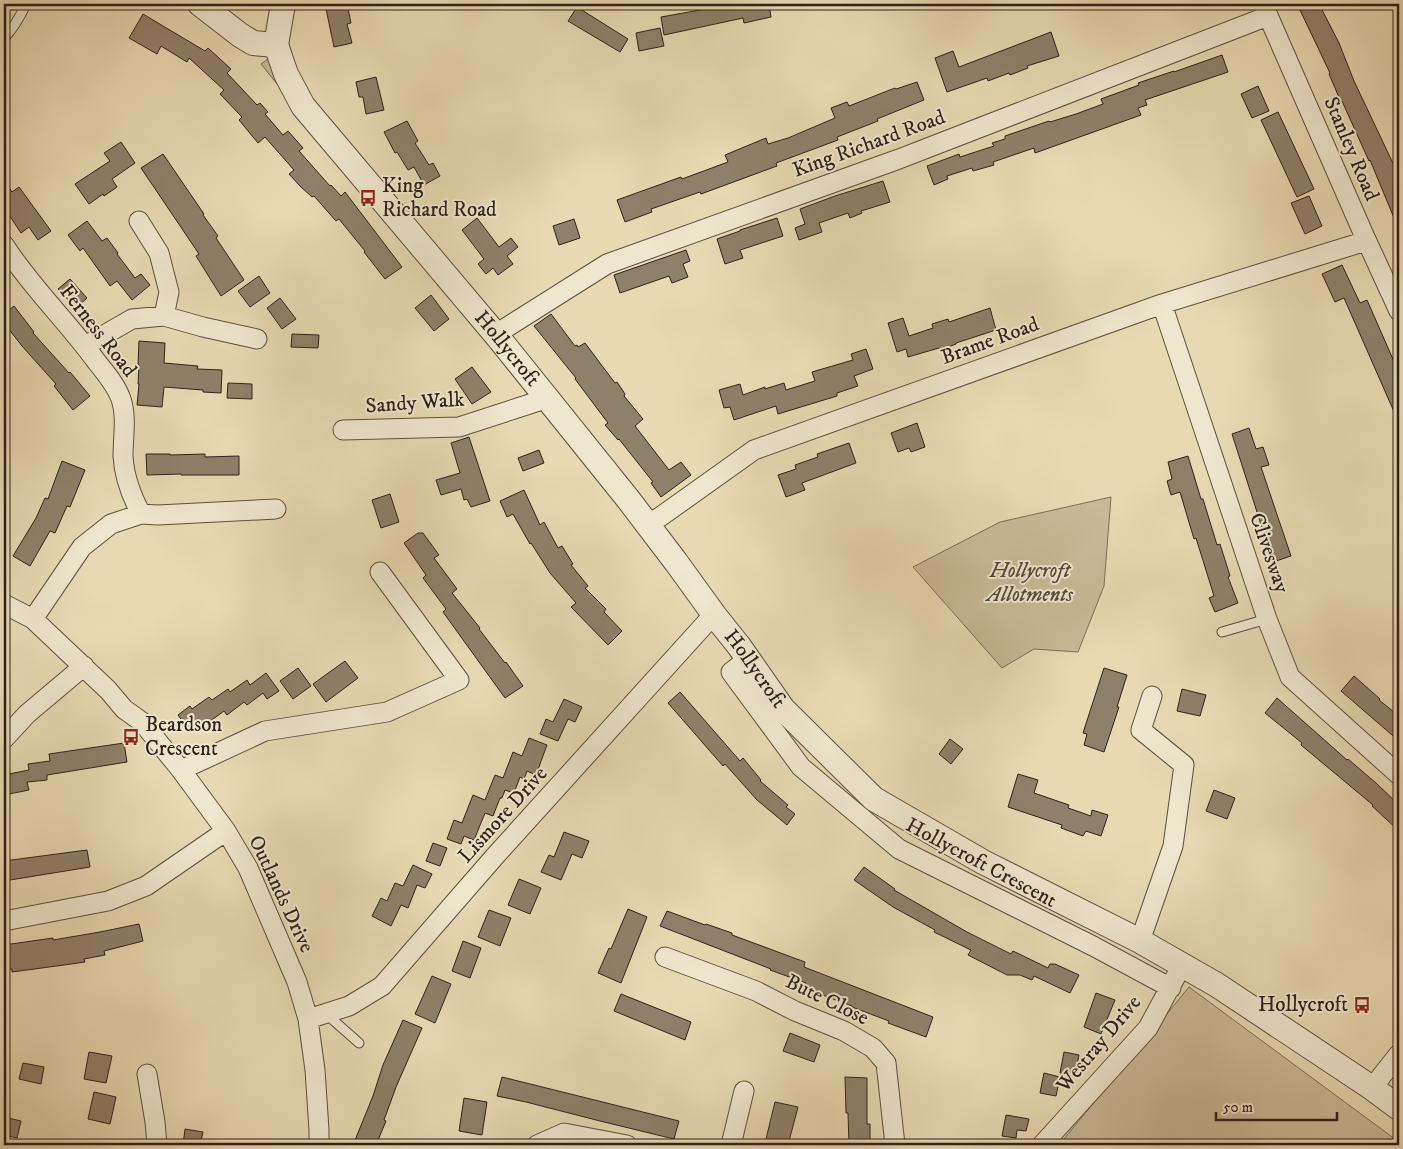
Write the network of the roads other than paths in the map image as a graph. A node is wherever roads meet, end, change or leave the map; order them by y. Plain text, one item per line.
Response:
1 (26, 4) edge
2 (200, 4) edge
3 (283, 4) edge
4 (1265, 10) edge
5 (4, 38) edge
6 (276, 45) junction
7 (139, 221) dead end
8 (1366, 241) junction
9 (4, 245) edge
10 (10, 272) edge
11 (1162, 304) junction
12 (1399, 311) edge
13 (164, 316) junction
14 (497, 336) junction
15 (256, 339) dead end
16 (86, 346) junction
17 (545, 395) junction
18 (343, 430) dead end
19 (276, 509) dead end
20 (141, 514) junction
21 (647, 524) junction
22 (380, 572) dead end
23 (4, 604) edge
24 (715, 616) junction
25 (33, 619) junction
26 (1267, 619) junction
27 (1222, 632) dead end
28 (748, 659) junction
29 (84, 666) junction
30 (1152, 696) dead end
31 (4, 739) edge
32 (182, 770) junction
33 (1399, 775) edge
34 (226, 831) junction
35 (4, 921) edge
36 (1140, 941) junction
37 (665, 957) dead end
38 (1182, 965) junction
39 (1170, 988) junction
40 (316, 1016) junction
41 (359, 1042) dead end
42 (1399, 1054) edge
43 (147, 1074) dead end
44 (1372, 1088) junction
45 (744, 1091) dead end
46 (1399, 1108) edge
47 (157, 1145) edge
48 (319, 1145) edge
49 (537, 1145) edge
50 (627, 1145) edge
51 (731, 1145) edge
52 (895, 1145) edge
53 (1042, 1145) edge

1 - 5 lane
2 - 6 street
3 - 6 street
4 - 8 street, Stanley Road
4 - 14 street, King Richard Road
6 - 14 street, Hollycroft
7 - 13 street
8 - 11 street, Brame Road
8 - 12 street, Stanley Road
9 - 10 street, Ferness Road
10 - 16 street, Ferness Road
11 - 21 street, Brame Road
11 - 26 street, Clivesway
13 - 15 street
13 - 16 street
14 - 17 street, Hollycroft
16 - 20 street, Ferness Road
17 - 18 street, Sandy Walk
17 - 21 street, Hollycroft
19 - 20 street
20 - 25 street
21 - 24 street, Hollycroft
22 - 32 street
23 - 25 street, Outlands Drive
24 - 28 street, Hollycroft
24 - 40 street, Lismore Drive
25 - 29 street, Outlands Drive
26 - 27 lane
26 - 33 street, Clivesway
28 - 36 street, Hollycroft
28 - 39 street, Hollycroft Crescent
29 - 31 street
29 - 32 street, Outlands Drive
30 - 36 street
32 - 34 street, Outlands Drive
34 - 35 street
34 - 40 street, Outlands Drive
36 - 38 street, Hollycroft
37 - 52 street, Bute Close
38 - 39 street, Westray Drive
38 - 44 street, Hollycroft
39 - 53 street, Westray Drive
40 - 41 lane
40 - 48 street, Outlands Drive
42 - 44 street
43 - 47 street
44 - 46 street, Hollycroft
45 - 51 street
49 - 50 street

